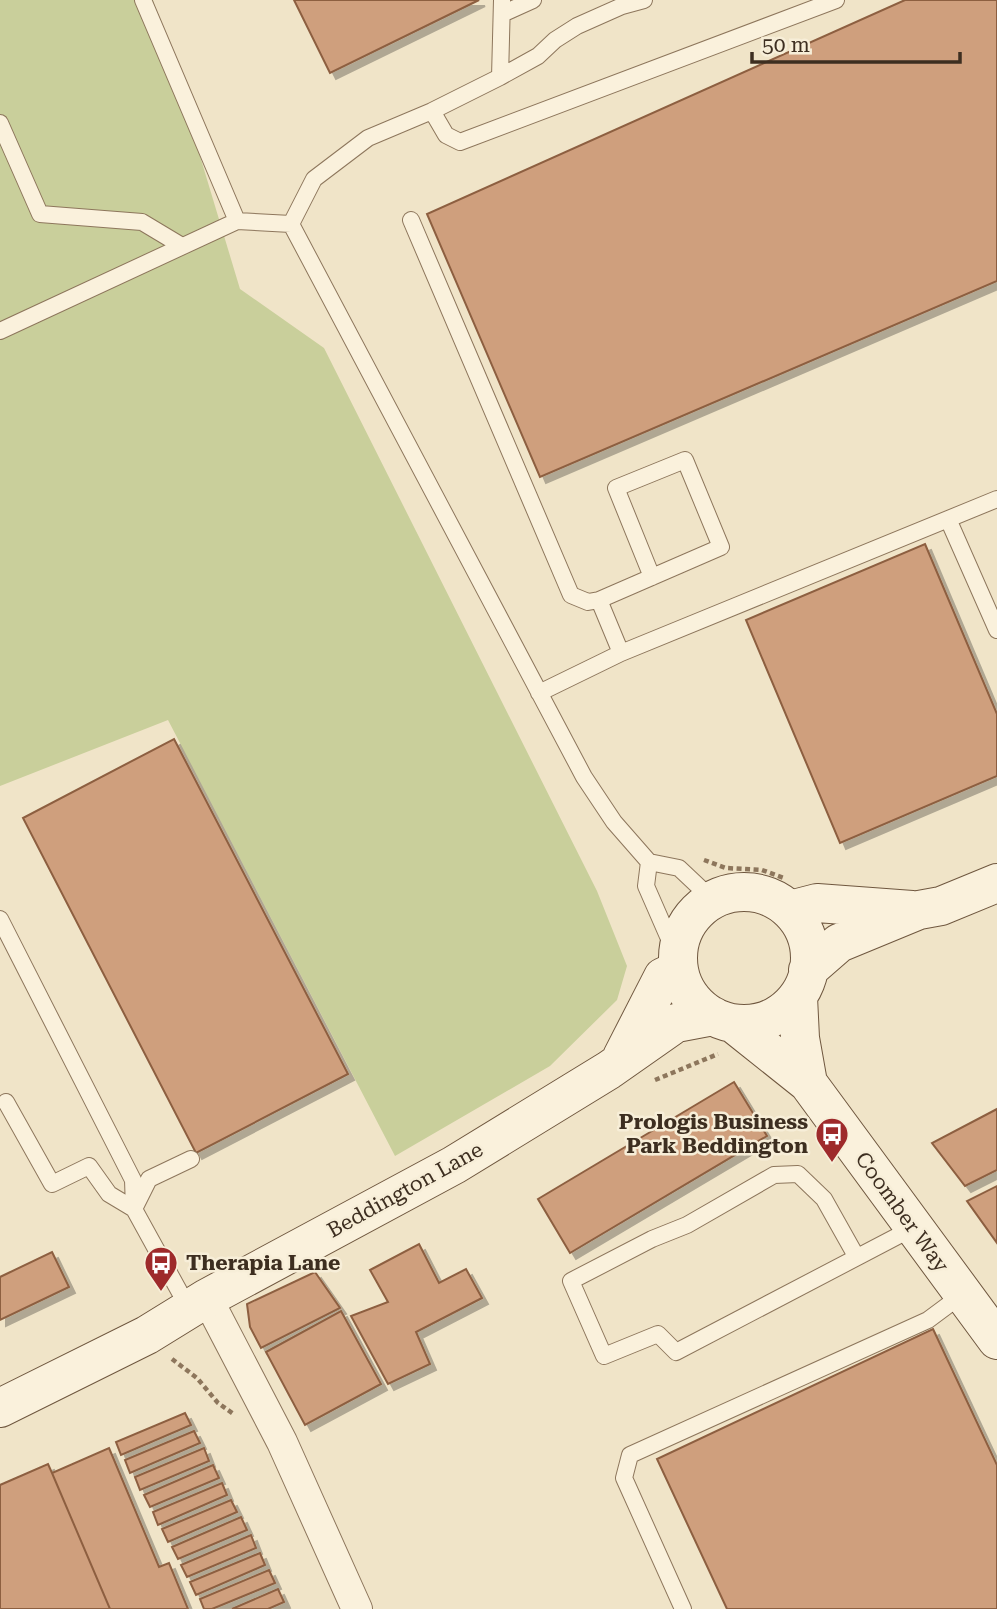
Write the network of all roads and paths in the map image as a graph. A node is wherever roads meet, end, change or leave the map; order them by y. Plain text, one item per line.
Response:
1 (143, 0) edge
2 (533, 0) edge
3 (644, 0) edge
4 (836, 0) edge
5 (502, 7) edge
6 (500, 77) junction
7 (432, 111) junction
8 (0, 123) edge
9 (411, 220) dead end
10 (237, 221) junction
11 (291, 224) junction
12 (182, 246) junction
13 (0, 331) edge
14 (997, 499) edge
15 (948, 519) junction
16 (652, 577) junction
17 (599, 600) junction
18 (997, 630) edge
19 (621, 653) junction
20 (539, 693) junction
21 (649, 862) junction
22 (997, 883) edge
23 (714, 901) junction
24 (790, 910) junction
25 (919, 910) junction
26 (0, 919) edge
27 (677, 964) junction
28 (803, 983) junction
29 (722, 1031) junction
30 (614, 1066) junction
31 (808, 1083) junction
32 (6, 1102) dead end
33 (191, 1159) dead end
34 (134, 1209) junction
35 (914, 1228) junction
36 (856, 1256) junction
37 (963, 1294) junction
38 (198, 1303) junction
39 (997, 1340) edge
40 (0, 1408) edge
41 (357, 1609) edge
42 (682, 1609) edge

1 - 10 lane
2 - 5 lane
3 - 6 lane
4 - 7 lane
5 - 6 lane
6 - 7 lane
7 - 11 lane
8 - 12 lane
9 - 17 lane
10 - 11 lane
10 - 12 lane
11 - 20 lane
12 - 13 lane
14 - 15 lane
15 - 18 lane
15 - 19 lane
16 - 16 lane
16 - 17 lane
17 - 19 lane
19 - 20 lane
20 - 21 lane
21 - 23 lane
21 - 27 lane
22 - 25 main road, Beddington Lane
23 - 24 main road
23 - 27 main road
24 - 25 main road, Beddington Lane
24 - 28 main road
25 - 28 main road, Beddington Lane
26 - 34 lane
27 - 29 main road
27 - 30 main road
28 - 29 main road, Beddington Lane
28 - 31 main road, Coomber Way
29 - 30 main road, Beddington Lane
29 - 30 path
29 - 31 main road, Coomber Way
30 - 38 main road, Beddington Lane
31 - 35 main road, Coomber Way
32 - 34 lane
33 - 34 lane
34 - 38 lane
35 - 36 lane
35 - 37 main road, Coomber Way
36 - 36 lane
37 - 39 main road, Coomber Way
37 - 42 lane
38 - 40 main road, Beddington Lane
38 - 41 street

